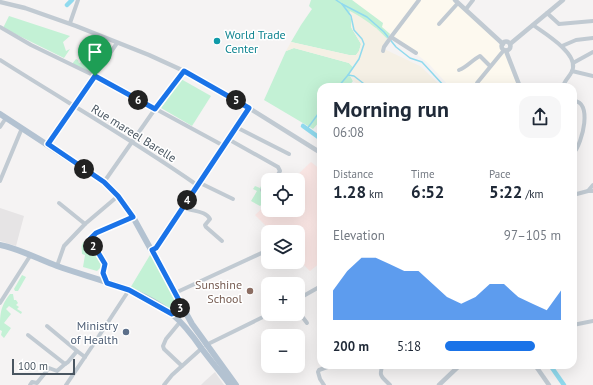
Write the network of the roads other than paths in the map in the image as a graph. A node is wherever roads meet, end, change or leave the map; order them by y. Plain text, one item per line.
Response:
1 (78, 0) edge
2 (419, 0) edge
3 (473, 0) edge
4 (563, 0) edge
5 (457, 1) edge
6 (0, 2) edge
7 (466, 9) junction
8 (547, 13) junction
9 (593, 21) edge
10 (70, 23) junction
11 (439, 24) dead end
12 (534, 25) junction
13 (0, 28) edge
14 (392, 36) junction
15 (593, 38) edge
16 (118, 43) junction
17 (503, 44) junction
18 (510, 44) junction
19 (562, 46) junction
20 (505, 50) junction
21 (383, 51) dead end
22 (593, 52) edge
23 (416, 53) dead end
24 (0, 60) edge
25 (573, 63) junction
26 (490, 66) junction
27 (459, 70) dead end
28 (184, 71) junction
29 (572, 71) junction
30 (95, 76) junction
31 (593, 76) edge
32 (477, 83) dead end
33 (518, 83) edge
34 (565, 83) edge
35 (577, 101) edge
36 (74, 107) junction
37 (249, 108) junction
38 (155, 109) junction
39 (0, 114) edge
40 (6, 118) junction
41 (0, 127) edge
42 (22, 128) junction
43 (236, 128) junction
44 (228, 139) junction
45 (132, 141) junction
46 (48, 144) junction
47 (224, 146) junction
48 (577, 147) edge
49 (317, 150) edge
50 (289, 154) dead end
51 (279, 173) edge
52 (0, 180) edge
53 (104, 182) junction
54 (198, 184) junction
55 (593, 185) edge
56 (588, 191) junction
57 (593, 191) edge
58 (577, 194) edge
59 (118, 196) junction
60 (233, 199) dead end
61 (59, 203) dead end
62 (183, 207) junction
63 (133, 217) junction
64 (85, 224) junction
65 (222, 241) dead end
66 (0, 245) edge
67 (152, 250) junction
68 (261, 253) edge
69 (30, 256) junction
70 (57, 266) junction
71 (107, 283) junction
72 (317, 288) edge
73 (129, 290) junction
74 (175, 293) junction
75 (305, 295) edge
76 (180, 302) junction
77 (0, 303) edge
78 (172, 314) junction
79 (261, 318) edge
80 (305, 320) edge
81 (593, 321) edge
82 (180, 322) junction
83 (307, 323) dead end
84 (577, 323) edge
85 (192, 324) junction
86 (47, 326) dead end
87 (28, 335) dead end
88 (204, 347) junction
89 (77, 351) junction
90 (85, 357) junction
91 (65, 364) junction
92 (182, 366) junction
93 (322, 369) edge
94 (381, 369) edge
95 (456, 369) edge
96 (538, 369) edge
97 (30, 385) edge
98 (66, 385) edge
99 (164, 385) edge
100 (230, 385) edge
101 (236, 385) edge
102 (324, 385) edge
103 (390, 385) edge
104 (440, 385) edge
105 (549, 385) edge

1 - 10 street
2 - 14 street
3 - 7 street
4 - 8 street
5 - 7 street
5 - 11 street
6 - 10 street
7 - 17 street
8 - 9 street
8 - 12 street
10 - 16 street
12 - 18 street
12 - 19 street
13 - 30 street
14 - 21 street
14 - 23 street
15 - 19 street
16 - 28 street
16 - 30 street
17 - 18 street
17 - 20 street
18 - 20 street
19 - 25 street
20 - 26 street
20 - 33 street
22 - 25 street
24 - 36 street, Rue mareel Barelle
25 - 29 street
26 - 27 street
26 - 32 street
28 - 37 street
28 - 38 street
29 - 31 street
29 - 34 street
30 - 36 street
30 - 38 street
35 - 48 street
36 - 45 street, Rue mareel Barelle
36 - 46 street
37 - 43 street
37 - 49 street
38 - 45 street
38 - 47 street
39 - 40 main road
40 - 41 street
40 - 42 main road
42 - 46 main road
42 - 52 street
43 - 44 street
43 - 50 street
44 - 47 street
44 - 51 street
45 - 53 street
45 - 54 street, Rue mareel Barelle
46 - 53 main road
47 - 54 street
53 - 59 main road
54 - 60 street, Rue mareel Barelle
54 - 62 street
55 - 56 street
56 - 57 street
56 - 58 street
59 - 63 main road
59 - 64 street
61 - 64 street
62 - 65 street
62 - 67 street
63 - 67 main road
63 - 71 street
64 - 70 street
66 - 69 main road
67 - 74 main road
68 - 74 street
69 - 70 main road
69 - 77 street
70 - 71 main road
71 - 73 main road
72 - 75 street
73 - 78 main road
73 - 90 street
74 - 76 main road
76 - 78 main road
76 - 85 main road
78 - 82 main road
79 - 88 street
80 - 83 street
81 - 84 street
82 - 85 main road
82 - 88 main road
82 - 92 street
85 - 88 main road
86 - 89 street
87 - 91 street
88 - 92 street
88 - 100 main road
88 - 101 main road
89 - 90 street
89 - 91 street
90 - 98 street
91 - 97 street
92 - 99 street
93 - 102 street
94 - 103 street
95 - 104 street
96 - 105 street

